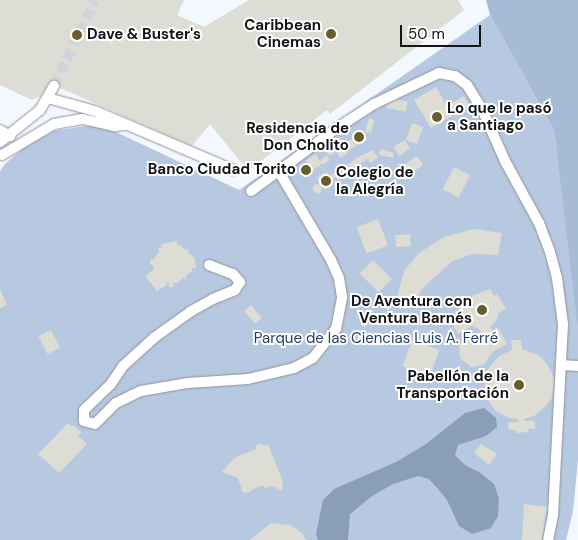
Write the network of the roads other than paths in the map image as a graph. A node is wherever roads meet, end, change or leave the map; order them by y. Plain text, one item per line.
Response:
1 (54, 86) tunnel mouth
2 (48, 98) junction
3 (130, 125) junction
4 (0, 130) edge
5 (4, 139) edge
6 (1, 156) edge
7 (233, 170) dead end
8 (278, 170) junction
9 (252, 191) dead end
10 (209, 265) dead end
11 (561, 365) junction
12 (578, 366) edge
13 (548, 540) edge

1 - 2 street
2 - 3 street
2 - 5 street
3 - 6 street
3 - 7 street
4 - 5 street
5 - 6 street
8 - 9 street
8 - 10 street
8 - 11 street
11 - 12 street
11 - 13 street

